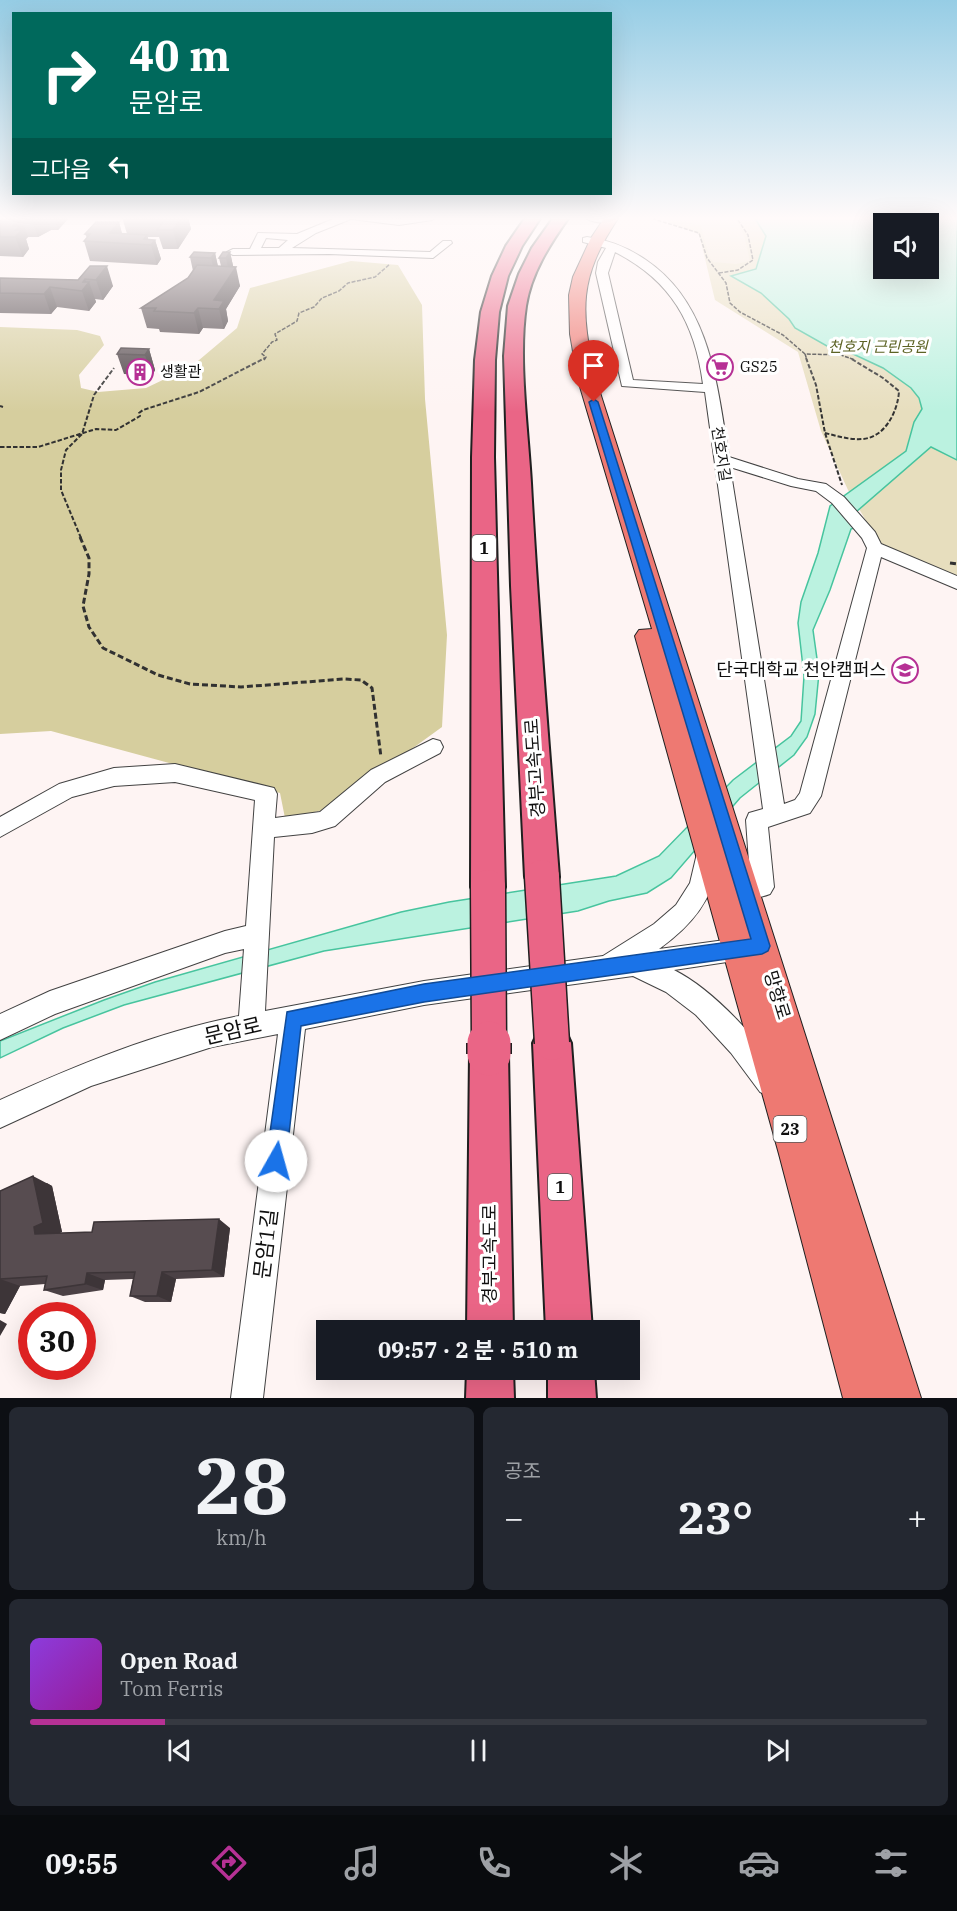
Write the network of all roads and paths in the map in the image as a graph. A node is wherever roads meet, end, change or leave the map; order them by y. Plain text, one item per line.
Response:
1 (351, 282) edge
2 (498, 282) edge
3 (525, 282) edge
4 (567, 282) edge
5 (604, 282) edge
6 (667, 282) edge
7 (726, 282) edge
8 (805, 354) junction
9 (114, 368) dead end
10 (710, 388) junction
11 (85, 432) junction
12 (825, 433) junction
13 (0, 447) edge
14 (721, 459) junction
15 (841, 496) junction
16 (872, 542) junction
17 (957, 583) edge
18 (433, 747) dead end
19 (378, 776) junction
20 (773, 808) junction
21 (0, 828) edge
22 (264, 828) junction
23 (720, 866) junction
24 (255, 942) junction
25 (750, 947) junction
26 (634, 964) junction
27 (600, 969) junction
28 (293, 1019) junction
29 (0, 1027) edge
30 (251, 1027) junction
31 (782, 1103) junction
32 (0, 1114) edge
33 (490, 1320) edge
34 (568, 1320) edge
35 (490, 1380) edge
36 (571, 1380) edge
37 (247, 1398) edge
38 (490, 1398) edge
39 (572, 1398) edge
40 (864, 1398) edge
41 (900, 1398) edge

1 - 11 path
2 - 33 highway, 경부고속도로 / 1, bridge
3 - 34 highway, 경부고속도로 / 1, bridge
4 - 23 main road, 망향로 / 23
5 - 10 street
6 - 10 street, 천호지길
7 - 8 path
8 - 12 path
8 - 12 path
9 - 11 path
10 - 14 street, 천호지길
11 - 13 path
11 - 19 path
12 - 15 path
14 - 15 street
14 - 20 street, 천호지길
15 - 16 street
16 - 17 street
16 - 20 street
18 - 19 street
19 - 22 street
20 - 23 street
21 - 22 street
22 - 24 street
23 - 25 main road, 망향로 / 23
23 - 27 street
24 - 29 street
24 - 30 street
25 - 26 street, 문암로
25 - 31 main road, 망향로 / 23
25 - 41 main road, 망향로 / 23
26 - 27 street, 문암로
26 - 31 street
27 - 28 street, 문암로
28 - 30 street, 문암로
28 - 37 street, 문암1길
30 - 32 street, 문암로
31 - 40 main road, 망향로 / 23
35 - 38 highway
36 - 39 highway

